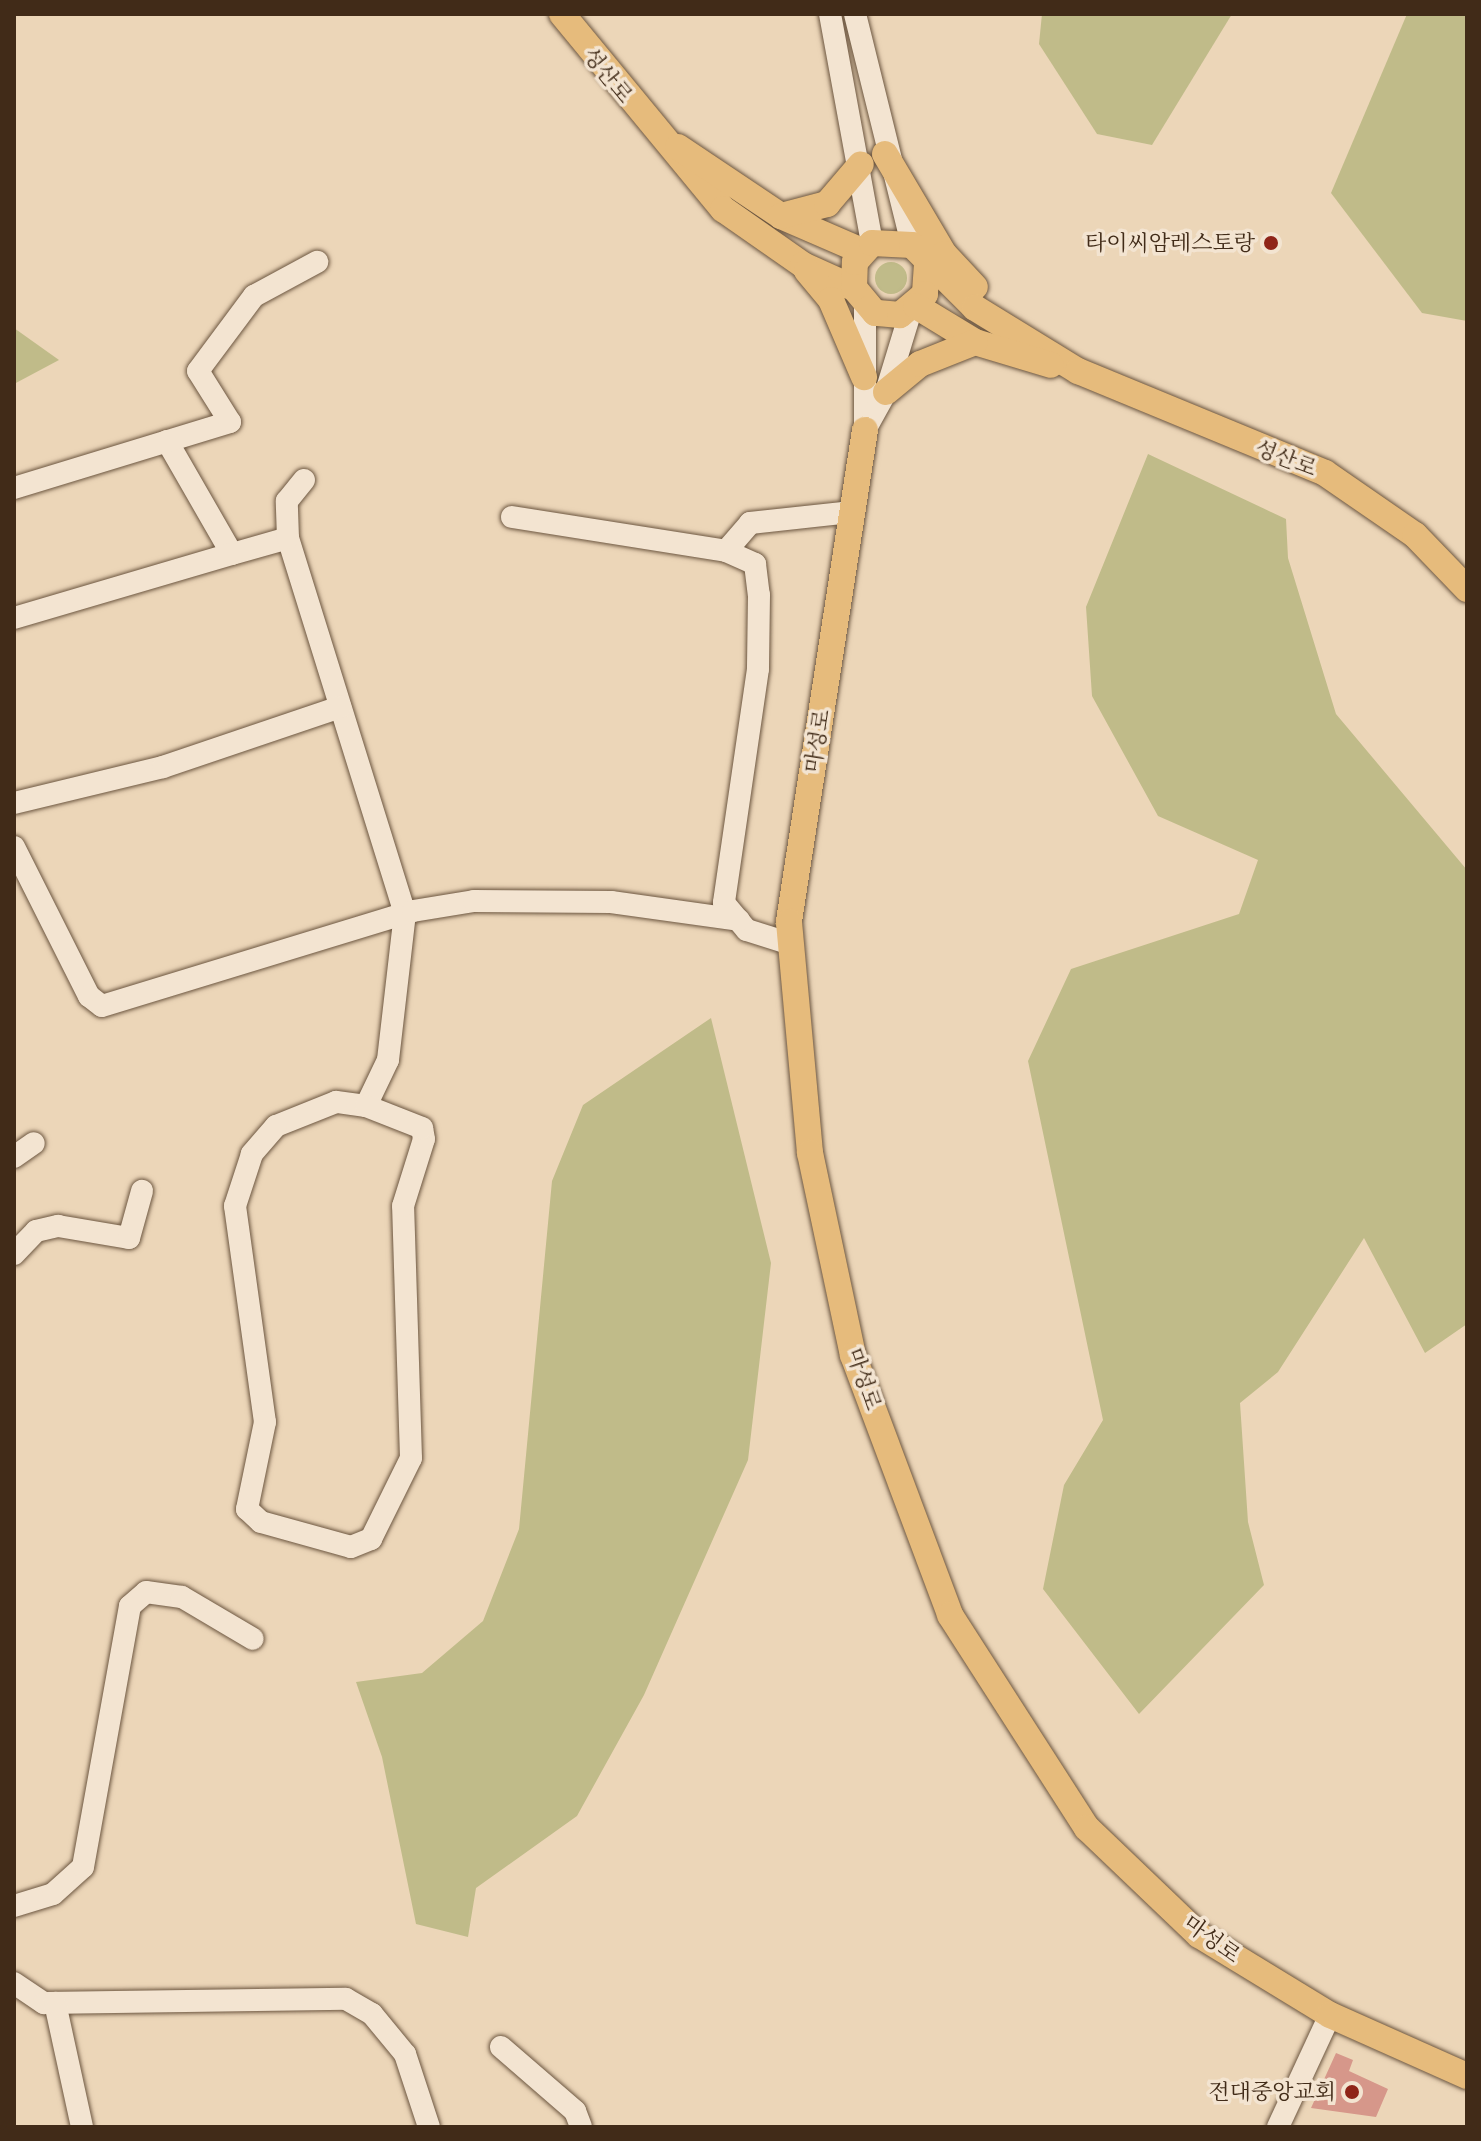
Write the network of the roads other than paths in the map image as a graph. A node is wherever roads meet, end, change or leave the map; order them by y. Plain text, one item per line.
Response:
1 (562, 14) edge
2 (830, 14) edge
3 (855, 14) edge
4 (656, 134) junction
5 (885, 154) junction
6 (861, 164) junction
7 (781, 216) junction
8 (867, 247) junction
9 (920, 254) junction
10 (317, 262) dead end
11 (803, 265) junction
12 (859, 297) junction
13 (913, 308) junction
14 (975, 342) junction
15 (1031, 344) junction
16 (1078, 371) junction
17 (864, 377) junction
18 (886, 392) junction
19 (865, 430) junction
20 (167, 441) junction
21 (304, 480) dead end
22 (14, 488) edge
23 (852, 512) junction
24 (512, 517) dead end
25 (288, 538) junction
26 (726, 551) junction
27 (232, 554) junction
28 (1467, 589) edge
29 (14, 618) edge
30 (340, 707) junction
31 (14, 803) edge
32 (14, 847) edge
33 (405, 913) junction
34 (739, 920) junction
35 (791, 944) junction
36 (366, 1106) junction
37 (34, 1143) dead end
38 (14, 1157) edge
39 (142, 1191) dead end
40 (14, 1254) edge
41 (253, 1639) dead end
42 (14, 1906) edge
43 (14, 1983) edge
44 (55, 2003) junction
45 (1330, 2015) junction
46 (501, 2047) dead end
47 (1467, 2076) edge
48 (82, 2127) edge
49 (429, 2127) edge
50 (581, 2127) edge
51 (1278, 2127) edge

1 - 4 main road, 성산로
2 - 6 street
3 - 5 street
4 - 7 main road
4 - 11 main road
5 - 9 street
5 - 15 main road
6 - 7 main road
6 - 8 street
7 - 8 main road
8 - 9 main road
8 - 12 main road
9 - 13 main road
9 - 15 main road
10 - 20 street
11 - 12 main road
11 - 17 main road
12 - 13 main road
12 - 17 street
13 - 14 main road
13 - 18 street
14 - 16 main road
14 - 18 main road
15 - 16 main road
16 - 28 main road, 성산로
17 - 19 street
18 - 19 street
19 - 23 main road, 마성로
20 - 22 street
20 - 27 street
21 - 25 street
23 - 26 street
23 - 35 main road, 마성로
24 - 26 street
25 - 27 street
25 - 30 street
26 - 34 street
27 - 29 street
30 - 31 street
30 - 33 street
32 - 33 street
33 - 34 street
33 - 36 street
34 - 35 street
35 - 45 main road, 마성로
36 - 36 street
37 - 38 street
39 - 40 street
41 - 42 street
43 - 44 street
44 - 48 street
44 - 49 street
45 - 47 main road, 마성로
45 - 51 street
46 - 50 street

